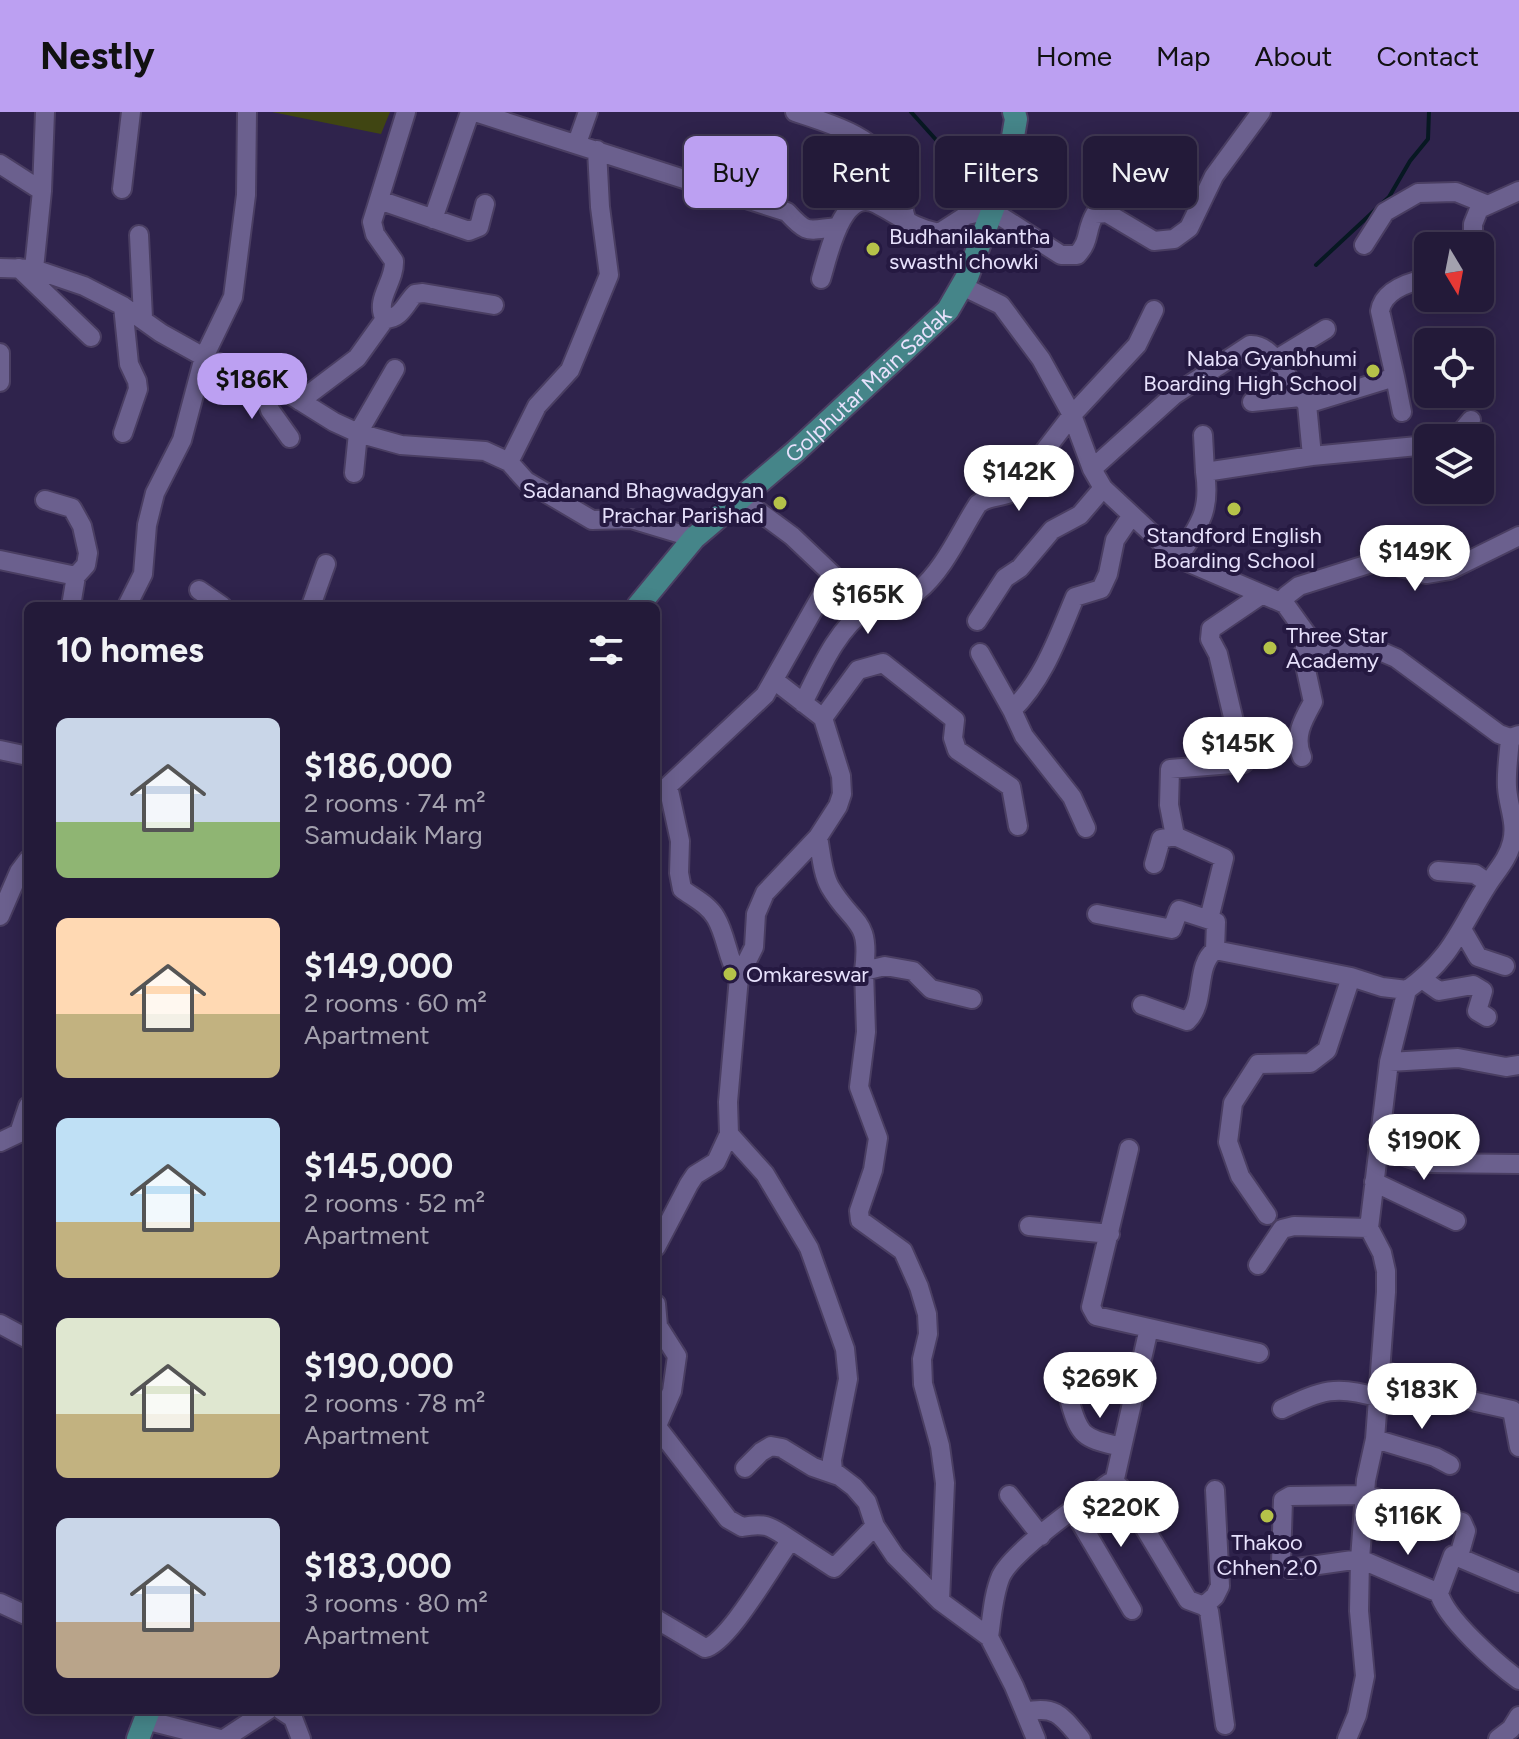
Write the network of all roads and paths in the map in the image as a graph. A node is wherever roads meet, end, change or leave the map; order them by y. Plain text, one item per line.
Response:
1 (45, 112) edge
2 (131, 112) edge
3 (247, 112) edge
4 (406, 112) edge
5 (472, 112) edge
6 (588, 112) edge
7 (795, 112) edge
8 (1014, 112) edge
9 (1261, 112) edge
10 (577, 143) junction
11 (597, 150) junction
12 (0, 164) edge
13 (122, 189) dead end
14 (42, 191) junction
15 (1519, 191) edge
16 (379, 200) junction
17 (485, 204) dead end
18 (1488, 205) junction
19 (991, 210) junction
20 (433, 219) junction
21 (907, 221) junction
22 (837, 227) junction
23 (1473, 232) edge
24 (139, 235) dead end
25 (1364, 245) dead end
26 (0, 268) edge
27 (26, 268) junction
28 (821, 279) dead end
29 (1414, 283) edge
30 (962, 286) junction
31 (494, 305) dead end
32 (123, 306) junction
33 (1154, 310) dead end
34 (143, 318) junction
35 (385, 319) junction
36 (1326, 329) dead end
37 (91, 337) dead end
38 (0, 353) edge
39 (204, 357) junction
40 (1275, 360) junction
41 (395, 369) dead end
42 (1395, 377) junction
43 (261, 380) junction
44 (0, 382) edge
45 (300, 401) junction
46 (1304, 401) junction
47 (1252, 402) dead end
48 (1402, 412) dead end
49 (1072, 415) junction
50 (1471, 420) dead end
51 (1468, 424) edge
52 (123, 433) dead end
53 (358, 433) junction
54 (1203, 435) dead end
55 (290, 438) dead end
56 (1414, 446) edge
57 (1312, 456) junction
58 (509, 462) junction
59 (1092, 469) junction
60 (1205, 472) junction
61 (354, 473) dead end
62 (1103, 488) junction
63 (739, 497) junction
64 (45, 500) dead end
65 (1132, 515) junction
66 (1519, 536) edge
67 (694, 538) junction
68 (1178, 558) junction
69 (0, 560) edge
70 (326, 564) dead end
71 (76, 576) junction
72 (199, 590) dead end
73 (1261, 595) junction
74 (72, 602) edge
75 (129, 602) edge
76 (216, 602) edge
77 (312, 602) edge
78 (641, 602) edge
79 (1285, 604) junction
80 (977, 621) dead end
81 (1308, 636) junction
82 (980, 653) dead end
83 (774, 680) junction
84 (803, 703) junction
85 (1012, 710) junction
86 (823, 718) junction
87 (1514, 737) edge
88 (0, 750) edge
89 (24, 755) edge
90 (1302, 757) dead end
91 (662, 783) edge
92 (1018, 826) dead end
93 (1086, 828) dead end
94 (818, 837) junction
95 (1161, 837) junction
96 (1154, 864) dead end
97 (24, 865) edge
98 (1510, 870) edge
99 (1438, 871) dead end
100 (1488, 883) junction
101 (1097, 914) dead end
102 (0, 916) edge
103 (1209, 919) junction
104 (1463, 931) junction
105 (1215, 950) junction
106 (1505, 966) dead end
107 (864, 971) junction
108 (739, 977) junction
109 (1351, 977) junction
110 (1414, 984) junction
111 (972, 999) dead end
112 (1142, 1005) dead end
113 (1487, 1017) dead end
114 (1389, 1062) junction
115 (1519, 1065) edge
116 (24, 1118) edge
117 (729, 1134) junction
118 (0, 1142) edge
119 (1378, 1147) junction
120 (1129, 1149) dead end
121 (1519, 1164) edge
122 (1374, 1182) junction
123 (1267, 1215) dead end
124 (1456, 1221) dead end
125 (1029, 1226) dead end
126 (1369, 1228) junction
127 (1110, 1234) junction
128 (660, 1239) edge
129 (1258, 1265) dead end
130 (0, 1324) edge
131 (1149, 1328) junction
132 (660, 1329) edge
133 (24, 1337) edge
134 (1259, 1353) dead end
135 (1381, 1370) junction
136 (1379, 1398) junction
137 (1070, 1402) dead end
138 (1282, 1409) dead end
139 (1516, 1410) edge
140 (660, 1419) edge
141 (660, 1433) edge
142 (1375, 1439) junction
143 (1121, 1447) junction
144 (1519, 1447) edge
145 (1450, 1465) dead end
146 (745, 1468) dead end
147 (839, 1476) junction
148 (1114, 1483) junction
149 (1215, 1490) dead end
150 (1009, 1495) dead end
151 (1365, 1495) junction
152 (1073, 1510) junction
153 (875, 1526) junction
154 (1041, 1536) junction
155 (791, 1540) junction
156 (1459, 1556) junction
157 (1360, 1559) junction
158 (1519, 1583) edge
159 (1439, 1593) junction
160 (940, 1601) junction
161 (0, 1603) edge
162 (1204, 1606) junction
163 (1132, 1610) dead end
164 (24, 1614) edge
165 (660, 1621) edge
166 (989, 1637) junction
167 (1519, 1680) edge
168 (1025, 1712) junction
169 (260, 1714) edge
170 (287, 1714) edge
171 (1519, 1716) edge
172 (144, 1723) edge
173 (1225, 1725) dead end
174 (215, 1738) edge
175 (301, 1739) edge
176 (1036, 1739) edge
177 (1081, 1739) edge
178 (1347, 1739) edge
179 (1498, 1739) edge

1 - 14 street
2 - 13 street
3 - 39 street
4 - 16 street
5 - 10 street
5 - 20 street
6 - 10 street
7 - 21 street
8 - 19 main road, Golphutar Main Sadak
9 - 19 street
10 - 11 street
11 - 22 street
11 - 58 street
12 - 14 street
14 - 27 street
15 - 18 street
16 - 20 street
16 - 35 street
17 - 20 street
18 - 23 street
18 - 25 street
19 - 21 street
19 - 30 main road, Golphutar Main Sadak
21 - 22 street
22 - 28 street
24 - 34 street
26 - 27 street
27 - 32 street
27 - 37 street
29 - 42 street
30 - 49 street
30 - 63 main road, Golphutar Main Sadak
31 - 35 street
32 - 34 street
32 - 52 street
33 - 49 street
34 - 39 street
35 - 45 street
36 - 40 street
38 - 44 street
39 - 43 street
39 - 75 street
40 - 46 street
40 - 59 street
41 - 53 street
42 - 46 street
42 - 48 street
43 - 45 street
43 - 55 street
45 - 53 street
46 - 47 street
46 - 57 street
49 - 59 street
49 - 84 street
50 - 51 street
53 - 58 street
53 - 61 street
54 - 60 street
56 - 57 street
57 - 60 street
58 - 67 street
59 - 62 street
60 - 68 street
62 - 65 street
62 - 80 street
63 - 67 main road, Golphutar Main Sadak
63 - 83 street
64 - 71 street
65 - 68 street
65 - 85 street
66 - 79 street
67 - 78 main road, Golphutar Main Sadak
68 - 73 street
69 - 71 street
70 - 77 street
71 - 74 street
72 - 76 street
73 - 79 street
73 - 95 street
79 - 81 street
81 - 87 street
81 - 90 street
82 - 85 street
83 - 84 street
83 - 91 street
84 - 86 street
85 - 93 street
86 - 92 street
86 - 94 street
87 - 98 street
88 - 89 street
91 - 108 street
94 - 107 street
94 - 108 street
95 - 96 street
95 - 103 street
97 - 102 street
98 - 100 street
99 - 100 street
100 - 104 street
101 - 103 street
103 - 105 street
104 - 106 street
104 - 110 street
105 - 109 street
105 - 112 street
107 - 111 street
107 - 160 street
108 - 117 street
109 - 110 street
109 - 123 street
110 - 113 street
110 - 114 street
114 - 115 street
114 - 119 street
116 - 118 street
117 - 128 street
117 - 147 street
119 - 121 street
119 - 122 street
120 - 127 street
122 - 124 street
122 - 126 street
125 - 127 street
126 - 129 street
126 - 135 street
127 - 131 street
130 - 133 street
131 - 134 street
131 - 143 street
132 - 140 street
135 - 136 street
135 - 139 street
136 - 138 street
136 - 142 street
137 - 143 street
139 - 144 street
141 - 155 street
142 - 145 street
142 - 151 street
143 - 148 street
146 - 147 street
147 - 153 street
148 - 152 street
148 - 162 street
149 - 162 street
150 - 154 street
151 - 156 street
151 - 157 street
151 - 157 street
152 - 154 street
152 - 163 street
153 - 155 street
153 - 160 street
154 - 166 street
155 - 165 street
156 - 158 street
156 - 159 street
157 - 159 street
157 - 178 street
159 - 167 street
160 - 166 street
161 - 164 street
162 - 173 street
166 - 168 street
168 - 176 street
168 - 177 street
169 - 174 street
170 - 175 street
171 - 179 street
172 - 174 street

